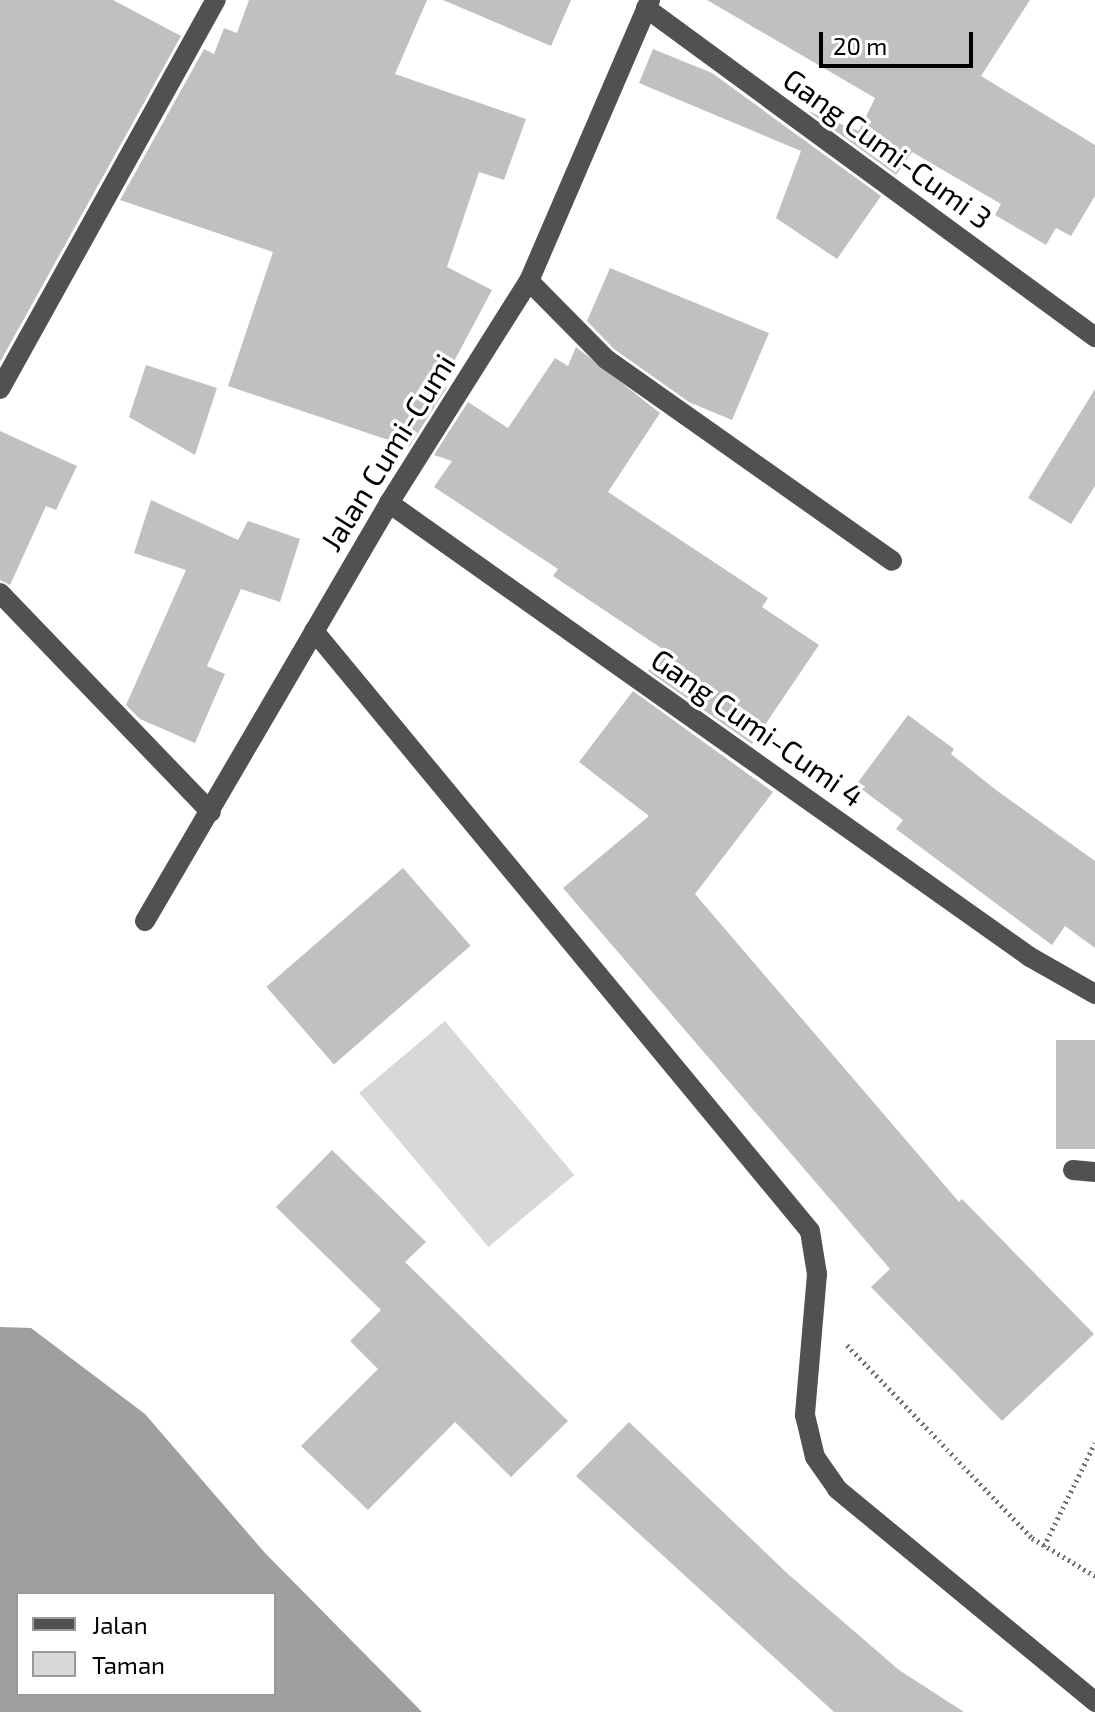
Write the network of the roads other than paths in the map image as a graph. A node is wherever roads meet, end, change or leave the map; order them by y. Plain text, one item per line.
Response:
1 (216, 0) edge
2 (648, 4) edge
3 (529, 281) junction
4 (1095, 337) edge
5 (0, 389) edge
6 (389, 503) junction
7 (892, 561) dead end
8 (0, 593) edge
9 (314, 631) junction
10 (211, 812) junction
11 (145, 921) dead end
12 (1095, 994) edge
13 (1073, 1170) dead end
14 (1095, 1172) edge
15 (1095, 1702) edge

1 - 5 street
2 - 3 street, Jalan Cumi-Cumi
2 - 4 street, Gang Cumi-Cumi 3
3 - 6 street, Jalan Cumi-Cumi
3 - 7 street
6 - 9 street, Jalan Cumi-Cumi
6 - 12 street, Gang Cumi-Cumi 4
8 - 10 street
9 - 10 street, Jalan Cumi-Cumi
9 - 15 street
10 - 11 street, Jalan Cumi-Cumi
13 - 14 street

